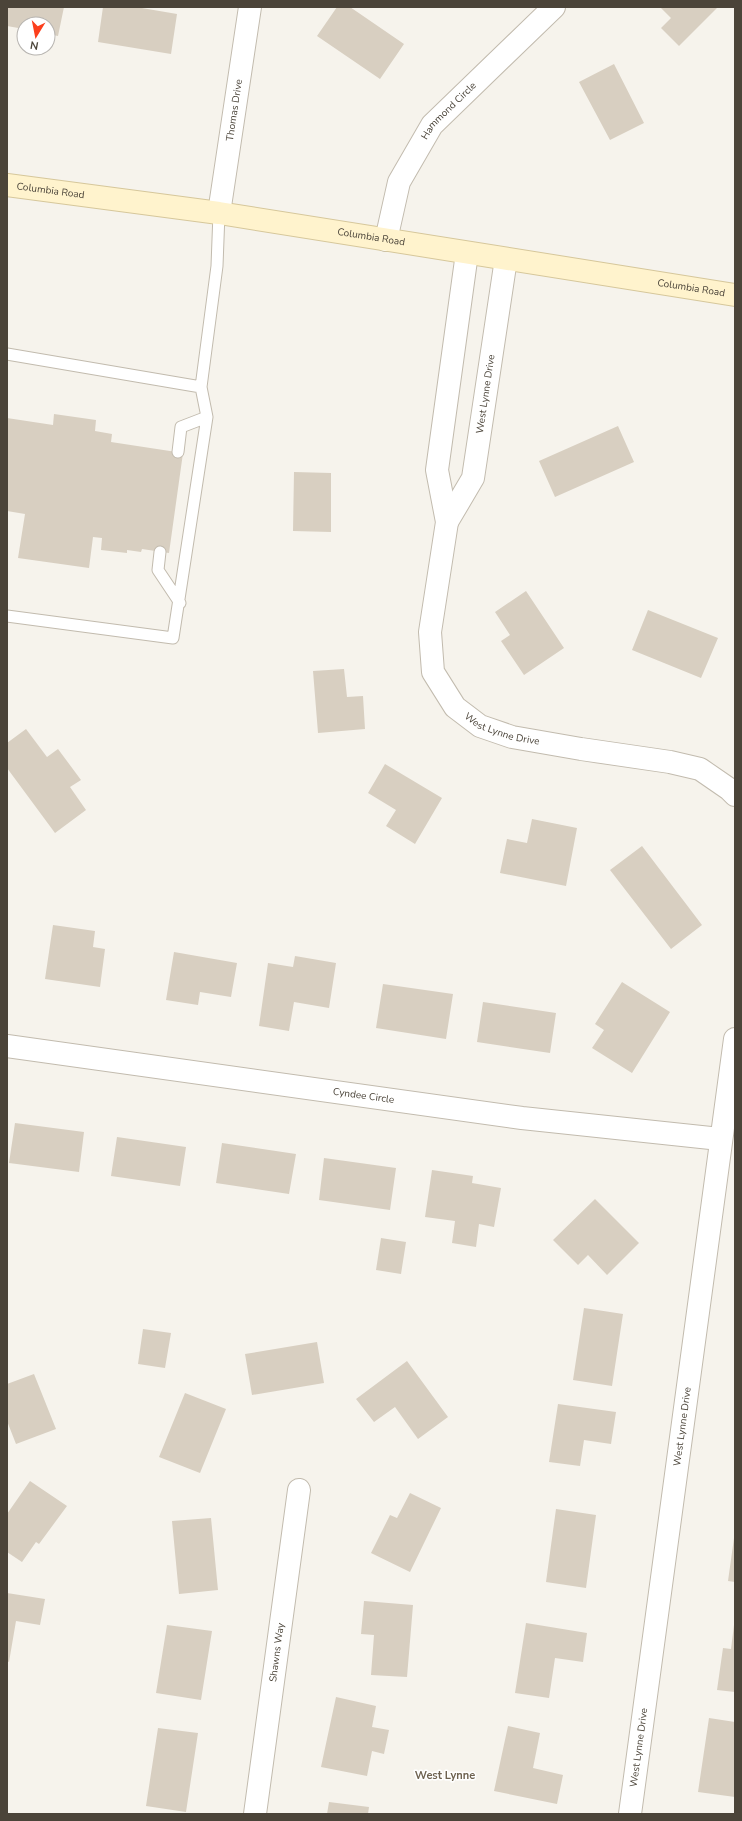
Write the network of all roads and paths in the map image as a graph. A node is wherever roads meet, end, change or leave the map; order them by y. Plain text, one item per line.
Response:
1 (250, 7) edge
2 (554, 7) edge
3 (7, 185) edge
4 (219, 213) junction
5 (386, 240) junction
6 (466, 253) junction
7 (506, 259) junction
8 (735, 295) edge
9 (7, 354) edge
10 (201, 387) junction
11 (207, 417) junction
12 (178, 452) dead end
13 (447, 522) junction
14 (160, 552) dead end
15 (180, 604) junction
16 (7, 616) edge
17 (735, 795) edge
18 (735, 1039) edge
19 (7, 1046) edge
20 (720, 1140) junction
21 (299, 1490) dead end
22 (255, 1814) edge
23 (630, 1814) edge

1 - 4 street, Thomas Drive
2 - 5 street, Hammond Circle
3 - 4 main road, Columbia Road
4 - 5 main road, Columbia Road
4 - 10 lane
5 - 6 main road, Columbia Road
6 - 7 main road, Columbia Road
6 - 13 street, West Lynne Drive
7 - 8 main road, Columbia Road
7 - 13 street, West Lynne Drive
9 - 10 lane
10 - 11 lane
11 - 12 lane
11 - 15 lane
13 - 17 street, West Lynne Drive
14 - 15 lane
15 - 16 lane
18 - 20 street, West Lynne Drive
19 - 20 street, Cyndee Circle
20 - 23 street, West Lynne Drive
21 - 22 street, Shawns Way

